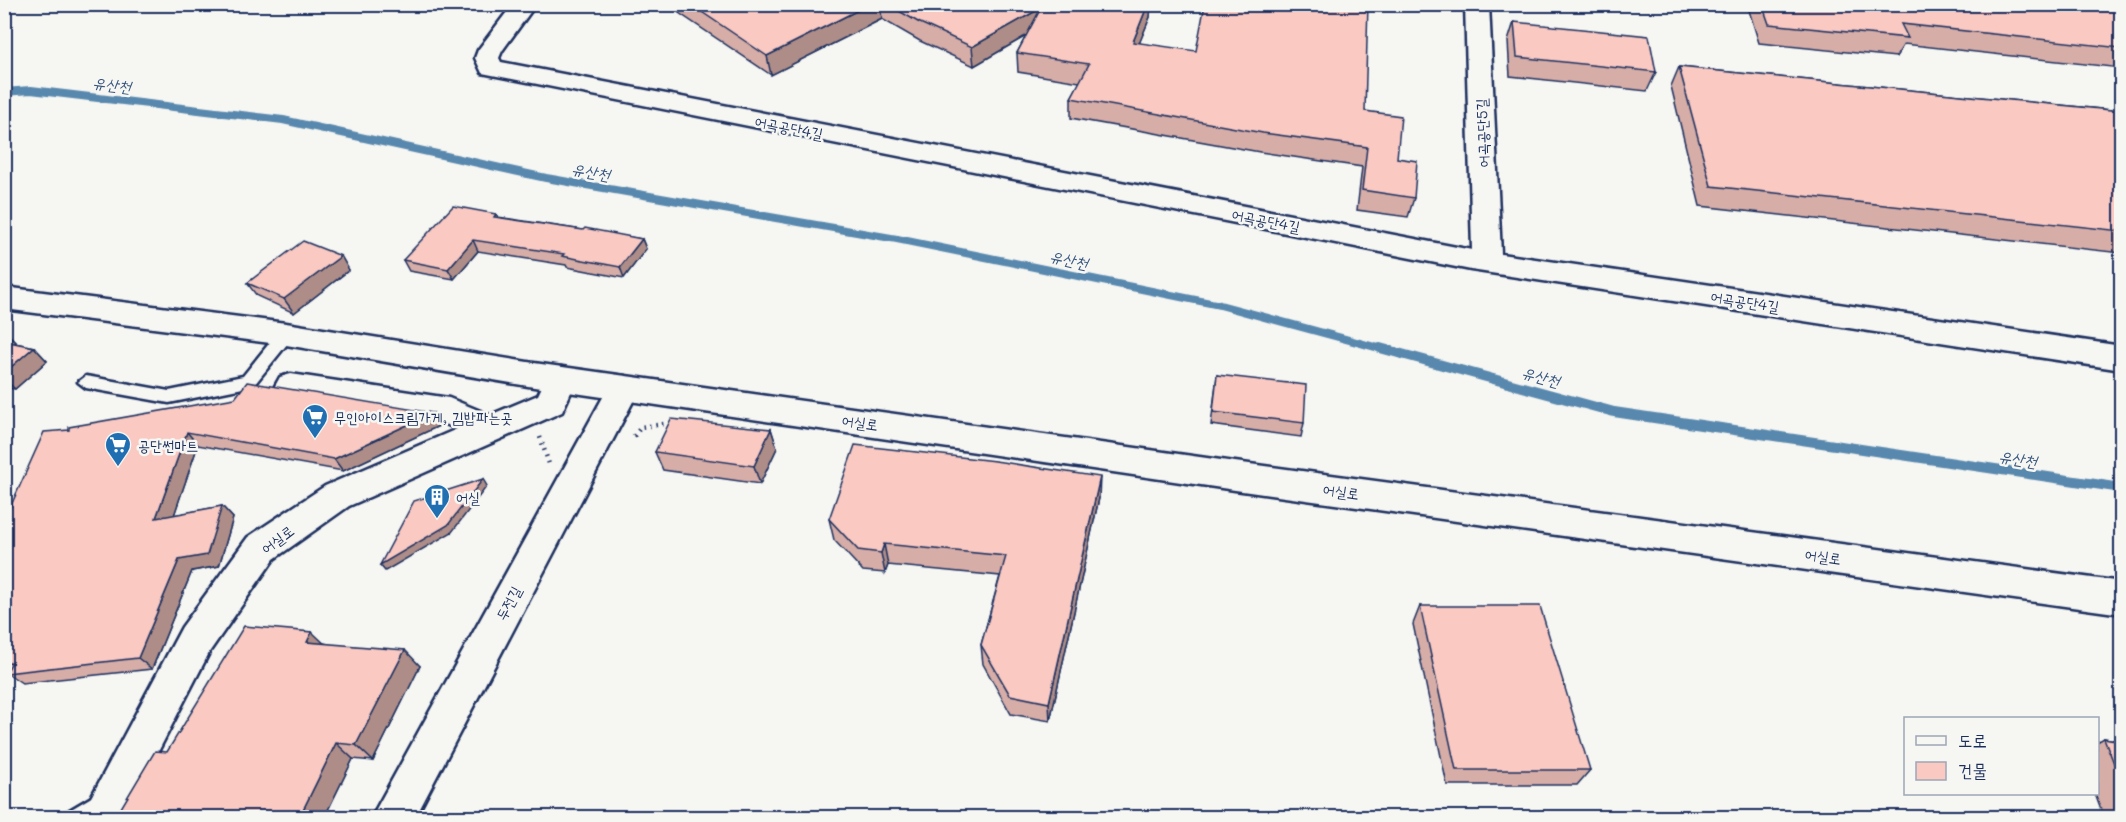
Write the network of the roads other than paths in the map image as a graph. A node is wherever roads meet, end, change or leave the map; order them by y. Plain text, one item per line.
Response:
1 (525, 4) edge
2 (1477, 4) edge
3 (1487, 262) junction
4 (4, 298) edge
5 (286, 334) junction
6 (2121, 358) edge
7 (561, 379) junction
8 (86, 382) dead end
9 (291, 386) dead end
10 (624, 388) junction
11 (488, 429) junction
12 (2121, 598) edge
13 (107, 806) edge
14 (76, 818) edge
15 (392, 818) edge

1 - 3 street, 어곡공단4길
2 - 3 street, 어곡공단5길
3 - 6 street, 어곡공단4길
4 - 5 street, 어실로
5 - 7 street, 어실로
5 - 8 lane
7 - 10 street, 어실로
7 - 11 street, 어실로
9 - 11 street
10 - 12 street, 어실로
10 - 15 street, 두전길
11 - 13 street, 어실로
13 - 14 lane

